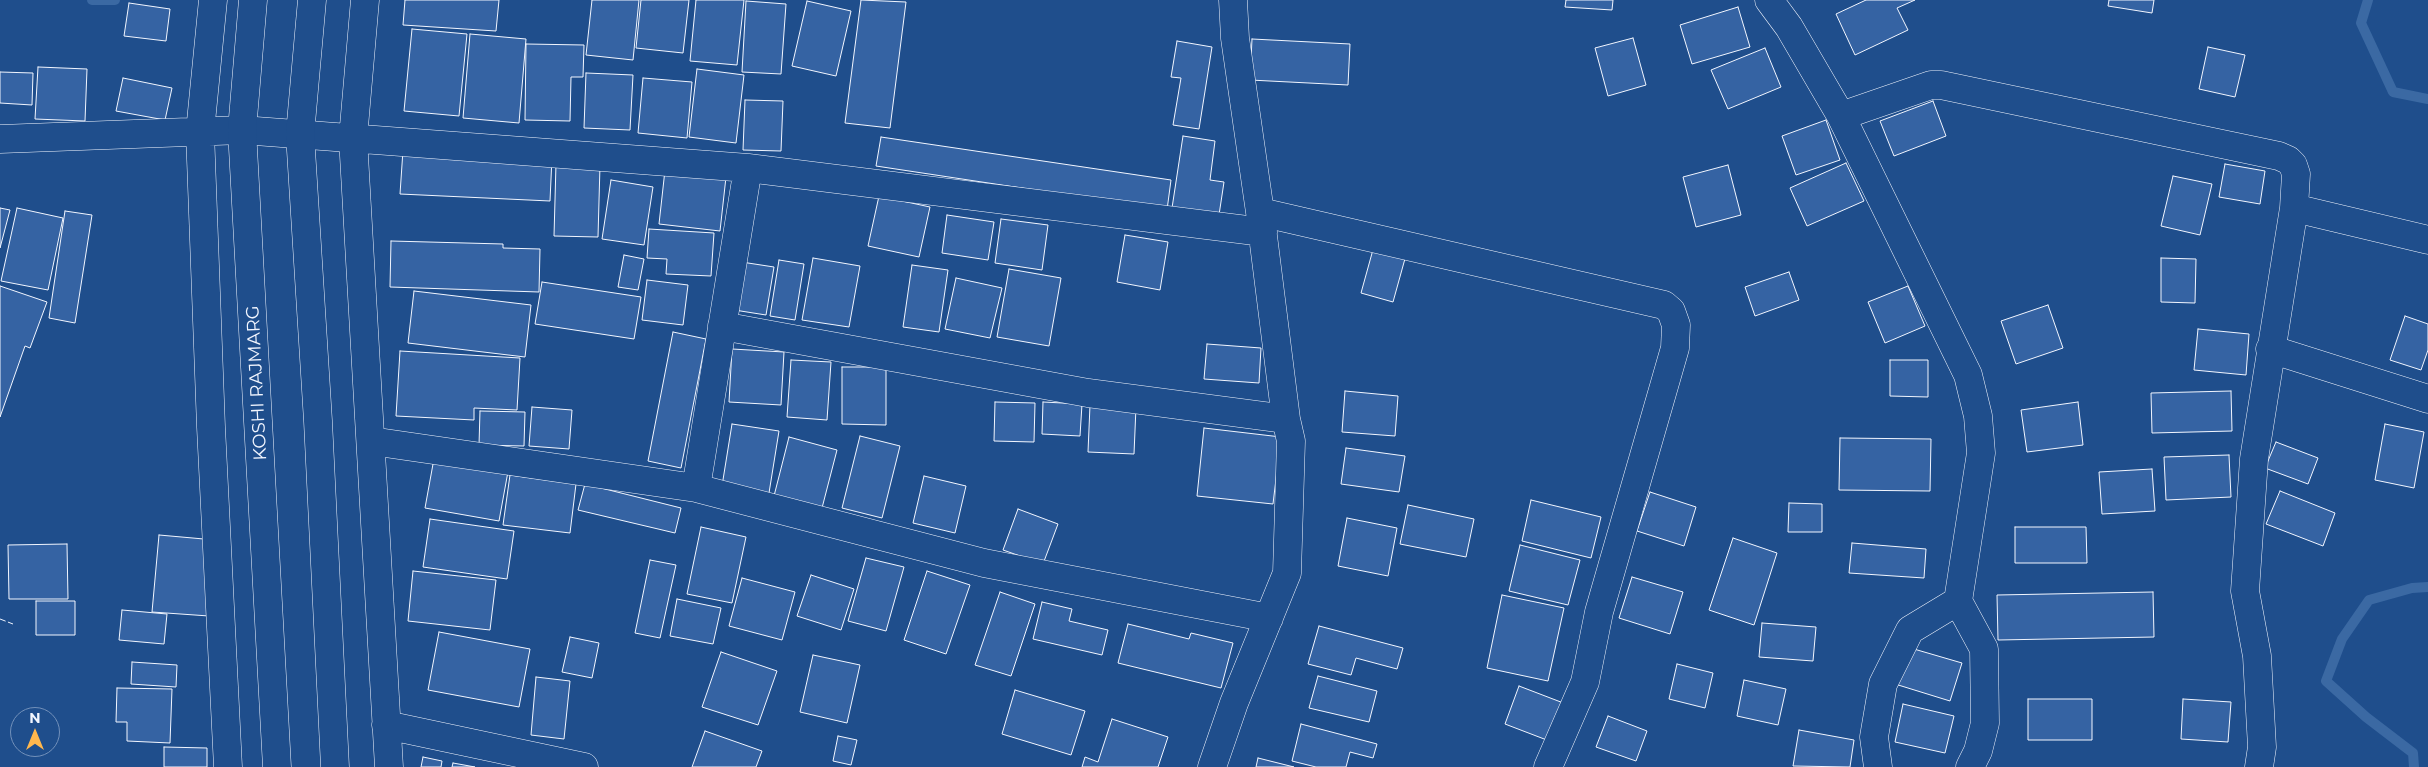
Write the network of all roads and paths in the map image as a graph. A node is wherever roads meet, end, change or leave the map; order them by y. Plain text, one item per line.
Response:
1 (213, 0) edge
2 (253, 0) edge
3 (312, 0) edge
4 (365, 0) edge
5 (1232, 0) edge
6 (1769, 0) edge
7 (1841, 116) junction
8 (242, 130) junction
9 (200, 132) junction
10 (300, 134) junction
11 (354, 138) junction
12 (0, 139) edge
13 (748, 168) junction
14 (2294, 208) junction
15 (1262, 222) junction
16 (2428, 240) edge
17 (722, 326) junction
18 (2270, 349) junction
19 (2428, 399) edge
20 (1286, 419) junction
21 (371, 441) junction
22 (696, 488) junction
23 (1958, 602) junction
24 (1269, 618) junction
25 (386, 725) junction
26 (228, 767) edge
27 (277, 767) edge
28 (335, 767) edge
29 (389, 767) edge
30 (584, 767) edge
31 (1212, 767) edge
32 (1548, 767) edge
33 (1878, 767) edge
34 (1970, 767) edge
35 (2259, 767) edge

1 - 9 street
2 - 8 street, KOSHI RAJMARG
3 - 10 street
4 - 11 street
5 - 15 street
6 - 7 street
7 - 14 street
7 - 23 street
8 - 9 street
8 - 10 street
8 - 27 street, KOSHI RAJMARG
9 - 12 street
9 - 26 street
10 - 11 street
10 - 28 street
11 - 13 street
11 - 21 street
13 - 15 street
13 - 17 street
14 - 16 street
14 - 18 street
15 - 20 street
15 - 32 street
17 - 20 street
17 - 22 street
18 - 19 street
18 - 35 street
20 - 24 street
21 - 22 street
21 - 25 street
22 - 24 street
23 - 33 street
23 - 34 street
24 - 31 street
25 - 29 street
25 - 30 street

